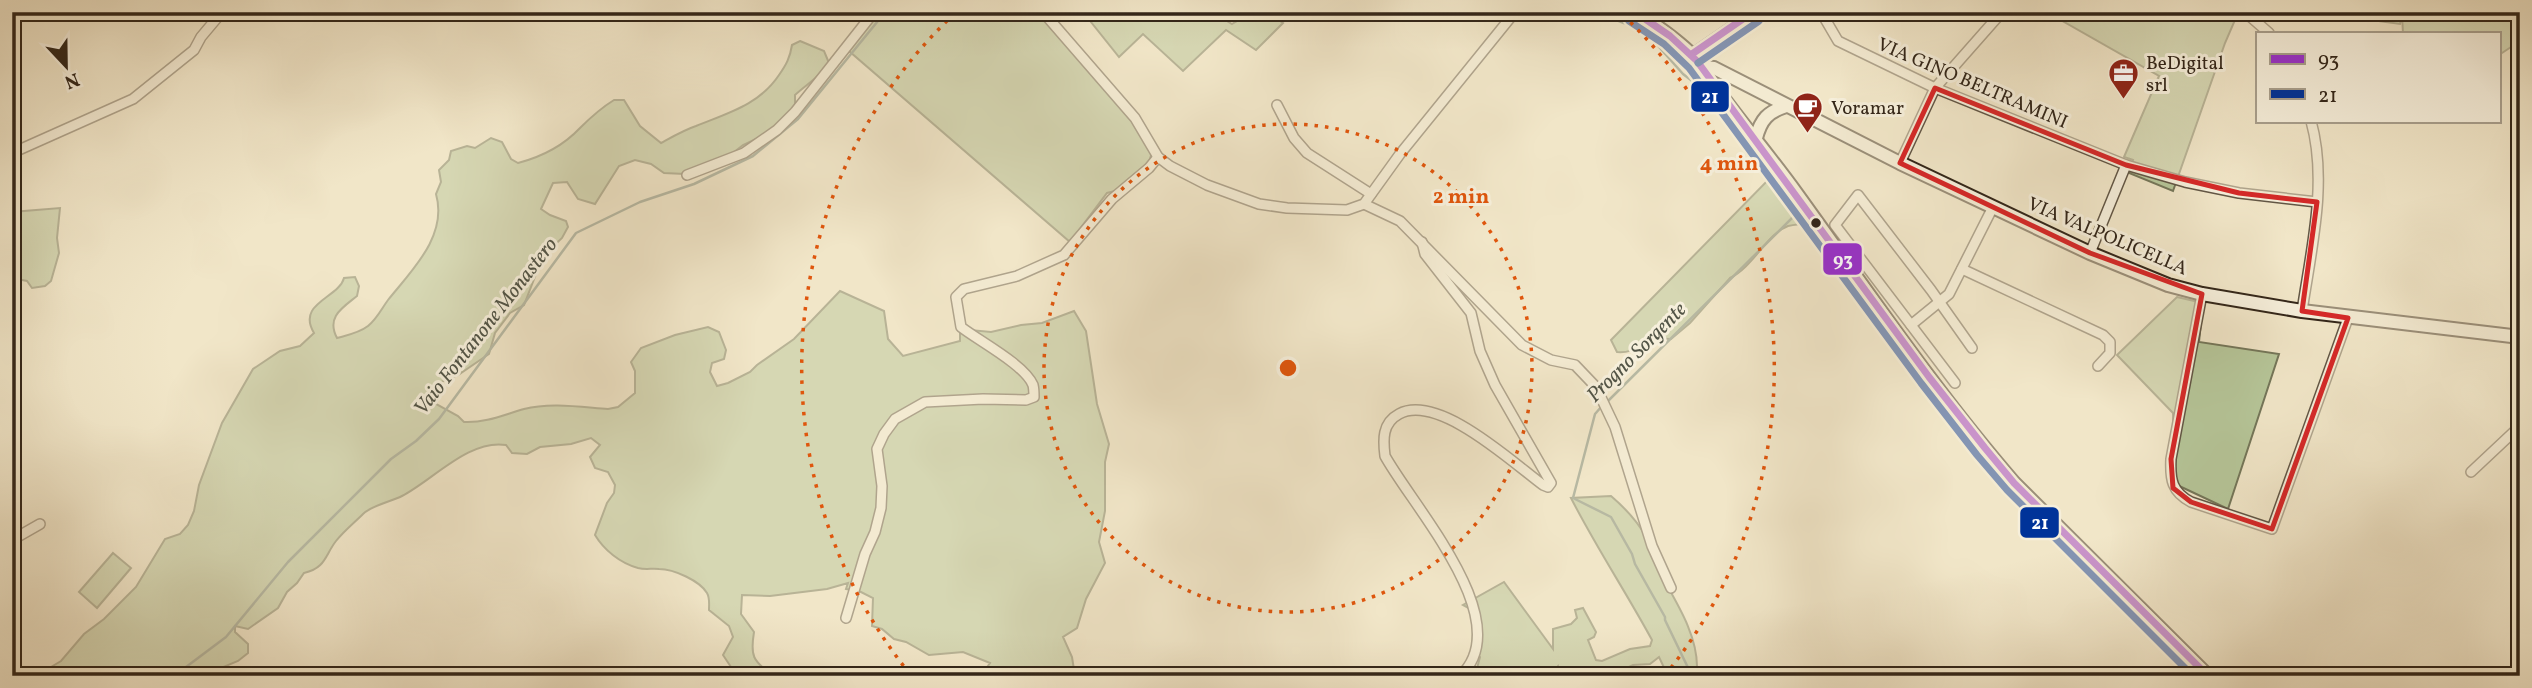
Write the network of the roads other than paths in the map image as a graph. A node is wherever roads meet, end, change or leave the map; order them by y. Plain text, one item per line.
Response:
1 (222, 12) edge
2 (874, 12) edge
3 (1043, 12) edge
4 (1515, 12) edge
5 (1635, 12) edge
6 (1753, 12) edge
7 (1821, 12) edge
8 (2002, 12) edge
9 (2245, 12) edge
10 (2268, 32) edge
11 (1692, 54) junction
12 (1703, 67) junction
13 (1935, 88) junction
14 (1277, 105) dead end
15 (1786, 106) junction
16 (2311, 122) edge
17 (1756, 138) junction
18 (12, 153) edge
19 (1158, 157) junction
20 (1900, 163) junction
21 (2126, 165) junction
22 (687, 175) dead end
23 (1371, 194) junction
24 (2318, 202) junction
25 (1361, 206) junction
26 (1993, 207) junction
27 (1422, 242) junction
28 (2090, 253) junction
29 (1962, 269) junction
30 (2202, 294) junction
31 (1939, 303) junction
32 (2302, 311) junction
33 (2348, 318) junction
34 (1911, 325) junction
35 (2520, 337) edge
36 (1972, 348) dead end
37 (2098, 366) dead end
38 (1955, 383) dead end
39 (2520, 426) edge
40 (2471, 472) dead end
41 (40, 524) dead end
42 (12, 540) edge
43 (1671, 588) dead end
44 (846, 618) dead end
45 (1460, 676) edge
46 (2208, 676) edge

1 - 18 street
2 - 22 street
3 - 19 street
4 - 23 street
5 - 11 street
6 - 11 street
7 - 13 street, VIA GINO BELTRAMINI
8 - 13 street
9 - 10 street
11 - 12 street
12 - 15 street, VIA VALPOLICELLA
12 - 17 street
13 - 20 street
13 - 21 street, VIA GINO BELTRAMINI
14 - 23 street
15 - 17 street
15 - 20 street, VIA VALPOLICELLA
16 - 24 street
17 - 46 street
19 - 25 street
19 - 44 street
20 - 26 street, VIA VALPOLICELLA
21 - 24 street, VIA GINO BELTRAMINI
21 - 28 street
23 - 25 street
24 - 32 street
25 - 27 street
26 - 28 street, VIA VALPOLICELLA
26 - 29 street
27 - 43 street
27 - 45 street
28 - 30 street, VIA VALPOLICELLA
29 - 31 street
29 - 37 street
30 - 32 street, VIA VALPOLICELLA
30 - 33 street
31 - 34 street
31 - 34 street
31 - 36 street
32 - 33 street, VIA VALPOLICELLA
33 - 35 street, VIA VALPOLICELLA
34 - 38 street
39 - 40 street
41 - 42 street

